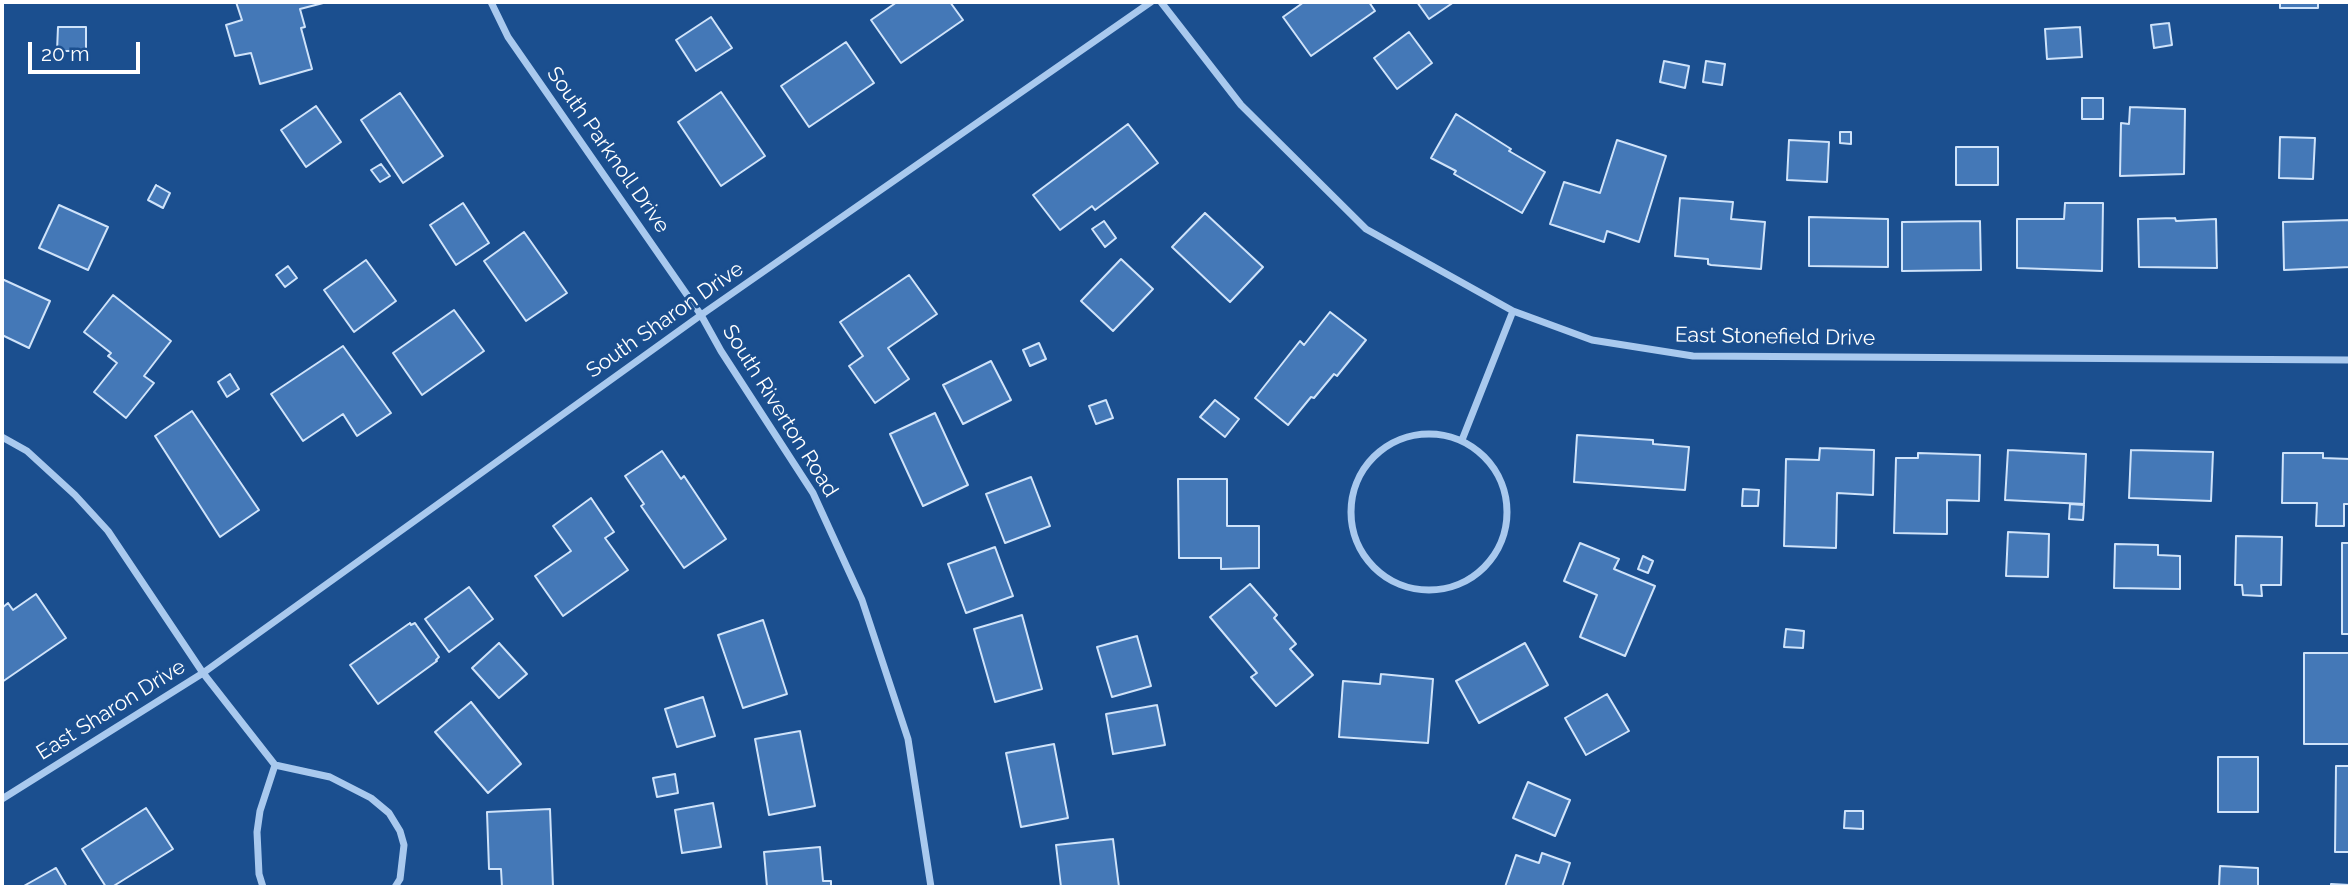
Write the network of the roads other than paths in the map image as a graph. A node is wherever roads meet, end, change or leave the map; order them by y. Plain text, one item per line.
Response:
1 (491, 2) edge
2 (1150, 2) edge
3 (1161, 2) edge
4 (1513, 311) junction
5 (701, 315) junction
6 (2350, 360) edge
7 (2, 437) edge
8 (1462, 440) junction
9 (202, 673) junction
10 (275, 765) junction
11 (2, 799) edge
12 (262, 887) edge
13 (396, 887) edge
14 (931, 887) edge

1 - 5 street, South Parknoll Drive
2 - 5 street, South Sharon Drive
3 - 4 street, East Stonefield Drive
4 - 6 street, East Stonefield Drive
4 - 8 street
5 - 9 street, South Sharon Drive
5 - 14 street, South Riverton Road
7 - 9 street
8 - 8 street
9 - 10 street
9 - 11 street, East Sharon Drive
10 - 12 street
10 - 13 street

